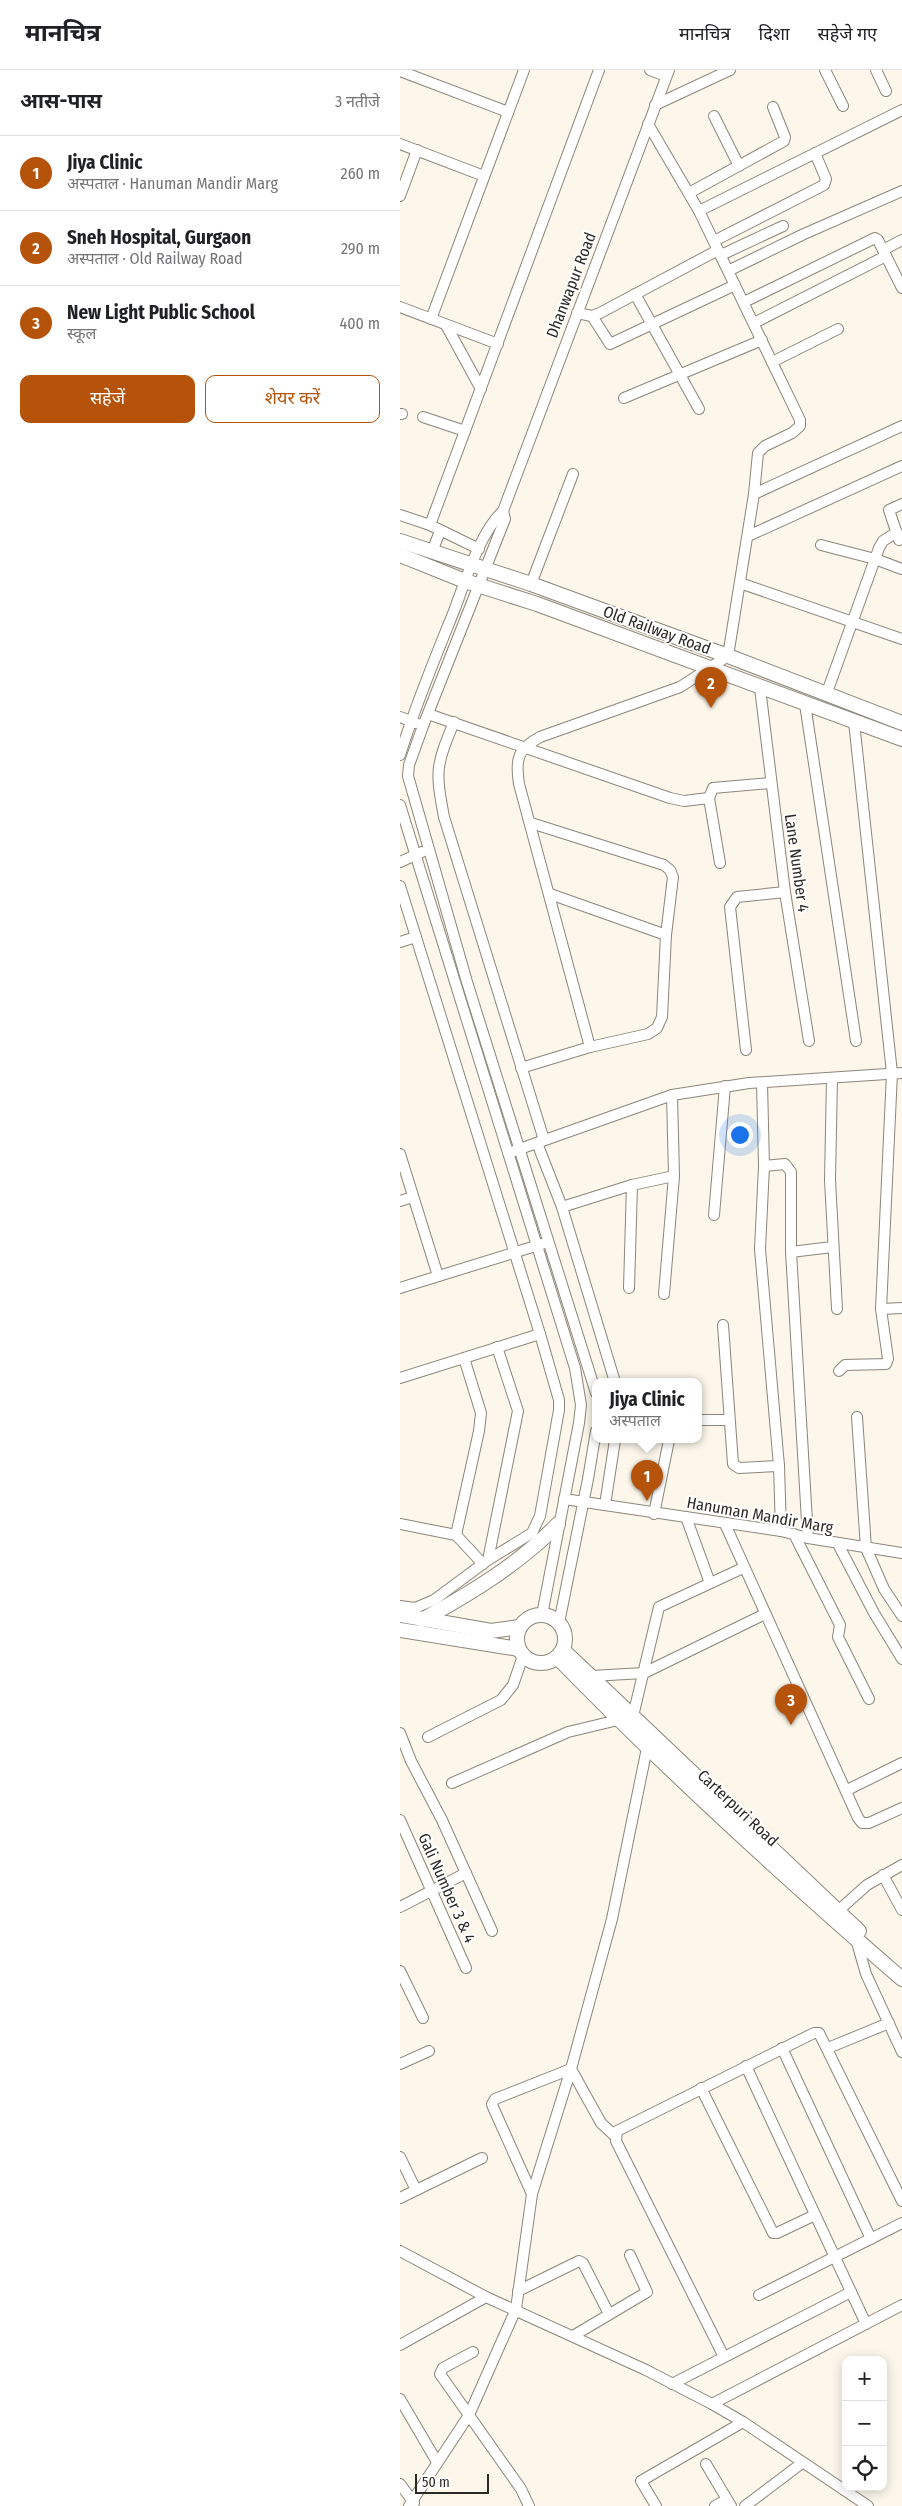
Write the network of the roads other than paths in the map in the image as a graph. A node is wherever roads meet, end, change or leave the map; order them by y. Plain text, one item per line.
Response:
1 (524, 70) edge
2 (599, 70) edge
3 (650, 70) edge
4 (730, 70) edge
5 (825, 70) edge
6 (876, 70) edge
7 (400, 71) edge
8 (667, 73) edge
9 (886, 91) dead end
10 (655, 105) junction
11 (843, 106) dead end
12 (773, 107) dead end
13 (902, 110) edge
14 (508, 112) junction
15 (714, 116) dead end
16 (648, 124) junction
17 (400, 144) edge
18 (417, 150) junction
19 (814, 153) junction
20 (739, 166) junction
21 (484, 176) junction
22 (902, 191) edge
23 (689, 193) junction
24 (400, 196) edge
25 (699, 211) junction
26 (783, 226) dead end
27 (902, 240) edge
28 (718, 249) junction
29 (885, 253) junction
30 (730, 270) junction
31 (901, 284) edge
32 (735, 285) junction
33 (635, 294) junction
34 (744, 302) junction
35 (400, 307) edge
36 (577, 313) junction
37 (592, 316) junction
38 (431, 319) junction
39 (754, 323) junction
40 (446, 324) junction
41 (651, 326) junction
42 (838, 328) dead end
43 (762, 340) junction
44 (498, 344) junction
45 (772, 362) junction
46 (682, 375) junction
47 (481, 389) junction
48 (624, 398) dead end
49 (699, 409) dead end
50 (424, 417) dead end
51 (902, 426) edge
52 (465, 431) junction
53 (902, 466) edge
54 (573, 474) dead end
55 (754, 494) junction
56 (902, 504) edge
57 (503, 511) junction
58 (400, 515) edge
59 (430, 526) junction
60 (440, 531) junction
61 (899, 535) edge
62 (748, 536) junction
63 (400, 541) edge
64 (821, 545) dead end
65 (479, 549) junction
66 (432, 552) junction
67 (400, 555) edge
68 (875, 559) junction
69 (471, 565) junction
70 (485, 569) junction
71 (902, 569) edge
72 (465, 581) junction
73 (740, 583) junction
74 (531, 584) junction
75 (479, 586) junction
76 (853, 620) junction
77 (902, 639) edge
78 (728, 656) junction
79 (711, 668) junction
80 (760, 688) junction
81 (826, 695) junction
82 (805, 704) junction
83 (428, 714) junction
84 (400, 716) edge
85 (411, 720) junction
86 (454, 722) junction
87 (854, 722) junction
88 (902, 723) edge
89 (423, 726) junction
90 (902, 739) edge
91 (524, 746) junction
92 (400, 755) edge
93 (770, 783) junction
94 (709, 798) junction
95 (400, 805) edge
96 (531, 823) junction
97 (427, 849) junction
98 (417, 854) junction
99 (400, 862) edge
100 (720, 863) dead end
101 (400, 886) edge
102 (785, 892) junction
103 (550, 894) junction
104 (666, 935) junction
105 (416, 937) junction
106 (400, 942) edge
107 (856, 1040) dead end
108 (809, 1041) dead end
109 (590, 1047) junction
110 (746, 1050) dead end
111 (522, 1068) junction
112 (897, 1073) edge
113 (832, 1078) junction
114 (762, 1083) junction
115 (725, 1086) junction
116 (672, 1095) junction
117 (540, 1141) junction
118 (520, 1149) junction
119 (507, 1153) junction
120 (400, 1154) edge
121 (764, 1166) junction
122 (674, 1176) junction
123 (632, 1185) junction
124 (413, 1197) junction
125 (400, 1201) edge
126 (562, 1207) junction
127 (714, 1215) dead end
128 (549, 1242) junction
129 (537, 1246) junction
130 (832, 1247) junction
131 (791, 1252) junction
132 (514, 1253) junction
133 (438, 1276) junction
134 (400, 1288) edge
135 (629, 1288) dead end
136 (664, 1294) dead end
137 (902, 1308) edge
138 (837, 1309) dead end
139 (881, 1309) junction
140 (723, 1325) dead end
141 (540, 1334) junction
142 (498, 1348) junction
143 (464, 1358) junction
144 (839, 1371) dead end
145 (400, 1378) edge
146 (614, 1378) edge
147 (592, 1380) edge
148 (857, 1417) dead end
149 (702, 1420) edge
150 (729, 1420) junction
151 (594, 1443) edge
152 (615, 1443) edge
153 (668, 1443) edge
154 (779, 1466) junction
155 (564, 1499) junction
156 (584, 1502) junction
157 (605, 1505) junction
158 (654, 1514) junction
159 (686, 1517) junction
160 (400, 1524) edge
161 (558, 1524) junction
162 (725, 1524) junction
163 (781, 1531) junction
164 (794, 1534) junction
165 (456, 1535) junction
166 (808, 1538) junction
167 (838, 1544) junction
168 (866, 1548) junction
169 (902, 1553) edge
170 (486, 1562) junction
171 (743, 1568) junction
172 (710, 1583) junction
173 (400, 1606) edge
174 (765, 1614) junction
175 (400, 1615) edge
176 (542, 1615) junction
177 (902, 1616) edge
178 (422, 1620) junction
179 (559, 1623) junction
180 (520, 1627) junction
181 (400, 1630) edge
182 (521, 1653) junction
183 (560, 1653) junction
184 (902, 1659) edge
185 (644, 1672) junction
186 (591, 1676) junction
187 (869, 1699) dead end
188 (633, 1716) junction
189 (618, 1720) junction
190 (400, 1733) edge
191 (428, 1737) dead end
192 (647, 1748) junction
193 (404, 1753) edge
194 (902, 1763) edge
195 (452, 1783) dead end
196 (847, 1790) junction
197 (902, 1808) edge
198 (400, 1820) edge
199 (902, 1865) edge
200 (466, 1873) junction
201 (883, 1875) junction
202 (433, 1890) junction
203 (400, 1907) edge
204 (839, 1910) junction
205 (902, 1910) edge
206 (492, 1931) dead end
207 (856, 1939) junction
208 (466, 1968) dead end
209 (902, 1969) edge
210 (400, 1971) edge
211 (902, 1979) edge
212 (423, 2018) dead end
213 (888, 2023) junction
214 (782, 2048) junction
215 (828, 2048) junction
216 (429, 2051) dead end
217 (902, 2052) edge
218 (400, 2064) edge
219 (746, 2066) junction
220 (571, 2070) junction
221 (701, 2088) junction
222 (615, 2136) junction
223 (400, 2158) edge
224 (482, 2158) dead end
225 (416, 2190) junction
226 (532, 2194) junction
227 (400, 2198) edge
228 (902, 2201) edge
229 (815, 2215) junction
230 (902, 2224) edge
231 (871, 2239) junction
232 (400, 2252) edge
233 (630, 2255) dead end
234 (835, 2259) junction
235 (518, 2291) junction
236 (851, 2292) junction
237 (759, 2295) dead end
238 (486, 2297) junction
239 (902, 2305) edge
240 (516, 2310) junction
241 (609, 2314) junction
242 (866, 2324) junction
243 (573, 2336) junction
244 (400, 2345) edge
245 (473, 2352) dead end
246 (723, 2355) junction
247 (672, 2384) junction
248 (400, 2399) edge
249 (712, 2404) junction
250 (468, 2415) junction
251 (743, 2422) junction
252 (437, 2462) junction
253 (802, 2463) junction
254 (706, 2464) dead end
255 (400, 2484) edge
256 (728, 2503) edge
257 (412, 2504) edge
258 (529, 2506) edge
259 (656, 2506) edge
260 (715, 2506) edge
261 (745, 2506) edge
262 (868, 2506) edge

1 - 14 street
2 - 44 street
3 - 8 street
4 - 10 street
5 - 11 street
6 - 9 street
7 - 14 street
8 - 10 street, Dhanwapur Road
10 - 16 street, Dhanwapur Road
12 - 20 street
13 - 19 street
14 - 21 street
15 - 20 street
16 - 23 street
16 - 36 street, Dhanwapur Road
17 - 18 street
18 - 21 street
18 - 24 street
19 - 25 street
19 - 28 street
20 - 23 street
21 - 38 street
22 - 30 street
23 - 25 street
25 - 28 street
26 - 28 street
27 - 29 street
28 - 30 street
28 - 33 street
29 - 31 street
29 - 34 street
29 - 39 street
30 - 32 street
32 - 34 street
32 - 41 street
33 - 37 street
33 - 41 street
34 - 39 street
35 - 38 street
36 - 37 street
36 - 57 street, Dhanwapur Road
37 - 41 street
38 - 40 street
39 - 43 street
40 - 44 street
40 - 47 street
41 - 46 street
42 - 45 street
43 - 45 street
43 - 46 street
44 - 47 street
45 - 55 street
46 - 48 street
46 - 49 street
47 - 52 street
50 - 52 street
51 - 55 street
52 - 59 street
53 - 62 street
54 - 74 street
55 - 62 street
56 - 61 street
57 - 65 street, Dhanwapur Road
57 - 70 street, Dhanwapur Road
58 - 59 street
59 - 60 street
60 - 65 street
60 - 66 street
61 - 68 street
62 - 73 street
63 - 66 main road, Old Railway Road
64 - 68 street
65 - 69 street, Dhanwapur Road
66 - 69 main road, Old Railway Road
67 - 72 main road, Old Railway Road
68 - 71 street
68 - 76 street
69 - 70 main road, Old Railway Road
69 - 72 street, Dhanwapur Road
70 - 74 main road, Old Railway Road
70 - 75 street, Dhanwapur Road
72 - 75 main road, Old Railway Road
72 - 85 street, Dhanwapur Road
73 - 76 street
73 - 78 street
74 - 78 main road, Old Railway Road
75 - 79 main road, Old Railway Road
75 - 83 street, Dhanwapur Road
76 - 77 street
76 - 81 street
78 - 79 street
78 - 81 main road, Old Railway Road
79 - 80 main road, Old Railway Road
79 - 91 street
80 - 82 main road, Old Railway Road
80 - 93 street, Lane Number 4
81 - 88 main road, Old Railway Road
82 - 87 main road, Old Railway Road
82 - 107 street
83 - 86 street
83 - 89 street, Dhanwapur Road
84 - 85 street
85 - 89 street
85 - 92 street, Dhanwapur Road
86 - 91 street
86 - 111 street
87 - 90 main road, Old Railway Road
87 - 112 street
89 - 97 street, Dhanwapur Road
91 - 94 street
91 - 96 street
93 - 94 street
93 - 102 street, Lane Number 4
94 - 100 street
95 - 98 street
96 - 103 street
96 - 104 street
97 - 98 street
97 - 118 street, Dhanwapur Road
98 - 99 street
98 - 119 street
101 - 105 street
102 - 108 street, Lane Number 4
102 - 110 street
103 - 104 street
103 - 109 street
104 - 109 street
105 - 106 street
105 - 132 street
109 - 111 street
111 - 117 street
112 - 113 street
112 - 139 street
113 - 114 street
113 - 130 street
114 - 115 street
114 - 121 street
115 - 116 street
115 - 127 street
116 - 117 street
116 - 122 street
117 - 118 street
117 - 126 street
118 - 119 street
118 - 128 street, Dhanwapur Road
119 - 129 street
120 - 124 street
121 - 131 street
121 - 154 street
122 - 123 street
122 - 136 street
123 - 126 street
123 - 135 street
124 - 125 street
124 - 133 street
126 - 146 street
128 - 129 street
128 - 147 street, Dhanwapur Road
129 - 132 street
129 - 155 street
130 - 131 street
130 - 138 street
131 - 166 street
132 - 133 street
132 - 141 street
133 - 134 street
137 - 139 street
139 - 144 street
140 - 150 street
141 - 142 street
141 - 170 street
142 - 143 street
142 - 170 street
143 - 145 street
143 - 165 street
148 - 168 street
149 - 150 street
150 - 154 street
151 - 156 street
152 - 157 street
153 - 158 street
154 - 163 street
155 - 156 street, Hanuman Mandir Marg
155 - 161 street
156 - 157 street, Hanuman Mandir Marg
156 - 179 street
157 - 158 street, Hanuman Mandir Marg
158 - 159 street, Hanuman Mandir Marg
159 - 162 street, Hanuman Mandir Marg
159 - 172 street
160 - 165 street
161 - 176 street
161 - 178 main road
162 - 163 street, Hanuman Mandir Marg
162 - 171 street
163 - 164 street, Hanuman Mandir Marg
164 - 166 street, Hanuman Mandir Marg
164 - 187 street
165 - 170 street
166 - 167 street, Hanuman Mandir Marg
167 - 168 street, Hanuman Mandir Marg
167 - 184 street
168 - 169 street, Hanuman Mandir Marg
168 - 177 street
170 - 173 street
171 - 172 street
171 - 174 street
172 - 185 street
174 - 185 street
174 - 196 street
175 - 178 main road
176 - 179 main road
176 - 180 main road
178 - 180 main road
179 - 183 main road
180 - 182 main road
181 - 182 main road
182 - 183 main road
182 - 191 street
183 - 186 main road, Carterpuri Road
183 - 189 main road, Carterpuri Road
185 - 186 street
185 - 188 street
186 - 188 main road, Carterpuri Road
188 - 204 main road, Carterpuri Road
189 - 192 main road, Carterpuri Road
189 - 195 street
190 - 193 street
192 - 207 main road, Carterpuri Road
192 - 220 street
193 - 200 street
194 - 196 street
196 - 197 street
198 - 202 street, Gali Number 3 & 4
199 - 201 street
200 - 202 street
200 - 206 street
201 - 204 street
201 - 205 street
202 - 203 street
202 - 208 street, Gali Number 3 & 4
204 - 209 main road, Carterpuri Road
207 - 211 main road, Carterpuri Road
207 - 213 street
210 - 212 street
213 - 215 street
213 - 217 street
214 - 215 street
214 - 219 street
214 - 231 street
215 - 228 street
216 - 218 street
219 - 221 street
219 - 229 street
220 - 222 street
220 - 226 street
220 - 226 street
221 - 222 street
221 - 229 street
222 - 246 street
223 - 225 street
224 - 225 street
225 - 227 street
226 - 235 street
229 - 234 street
230 - 231 street
231 - 234 street
232 - 238 street
233 - 241 street
234 - 236 street
234 - 237 street
235 - 240 street
235 - 241 street
236 - 242 street
236 - 246 street
238 - 240 street
238 - 244 street
239 - 242 street
240 - 243 street
240 - 250 street
241 - 243 street
242 - 249 street
243 - 247 street
245 - 250 street
246 - 247 street
247 - 249 street
248 - 252 street
249 - 251 street
250 - 252 street
250 - 258 street
251 - 253 street
251 - 259 street
252 - 257 street
253 - 261 street
253 - 262 street
254 - 256 street
255 - 257 street
256 - 260 street

